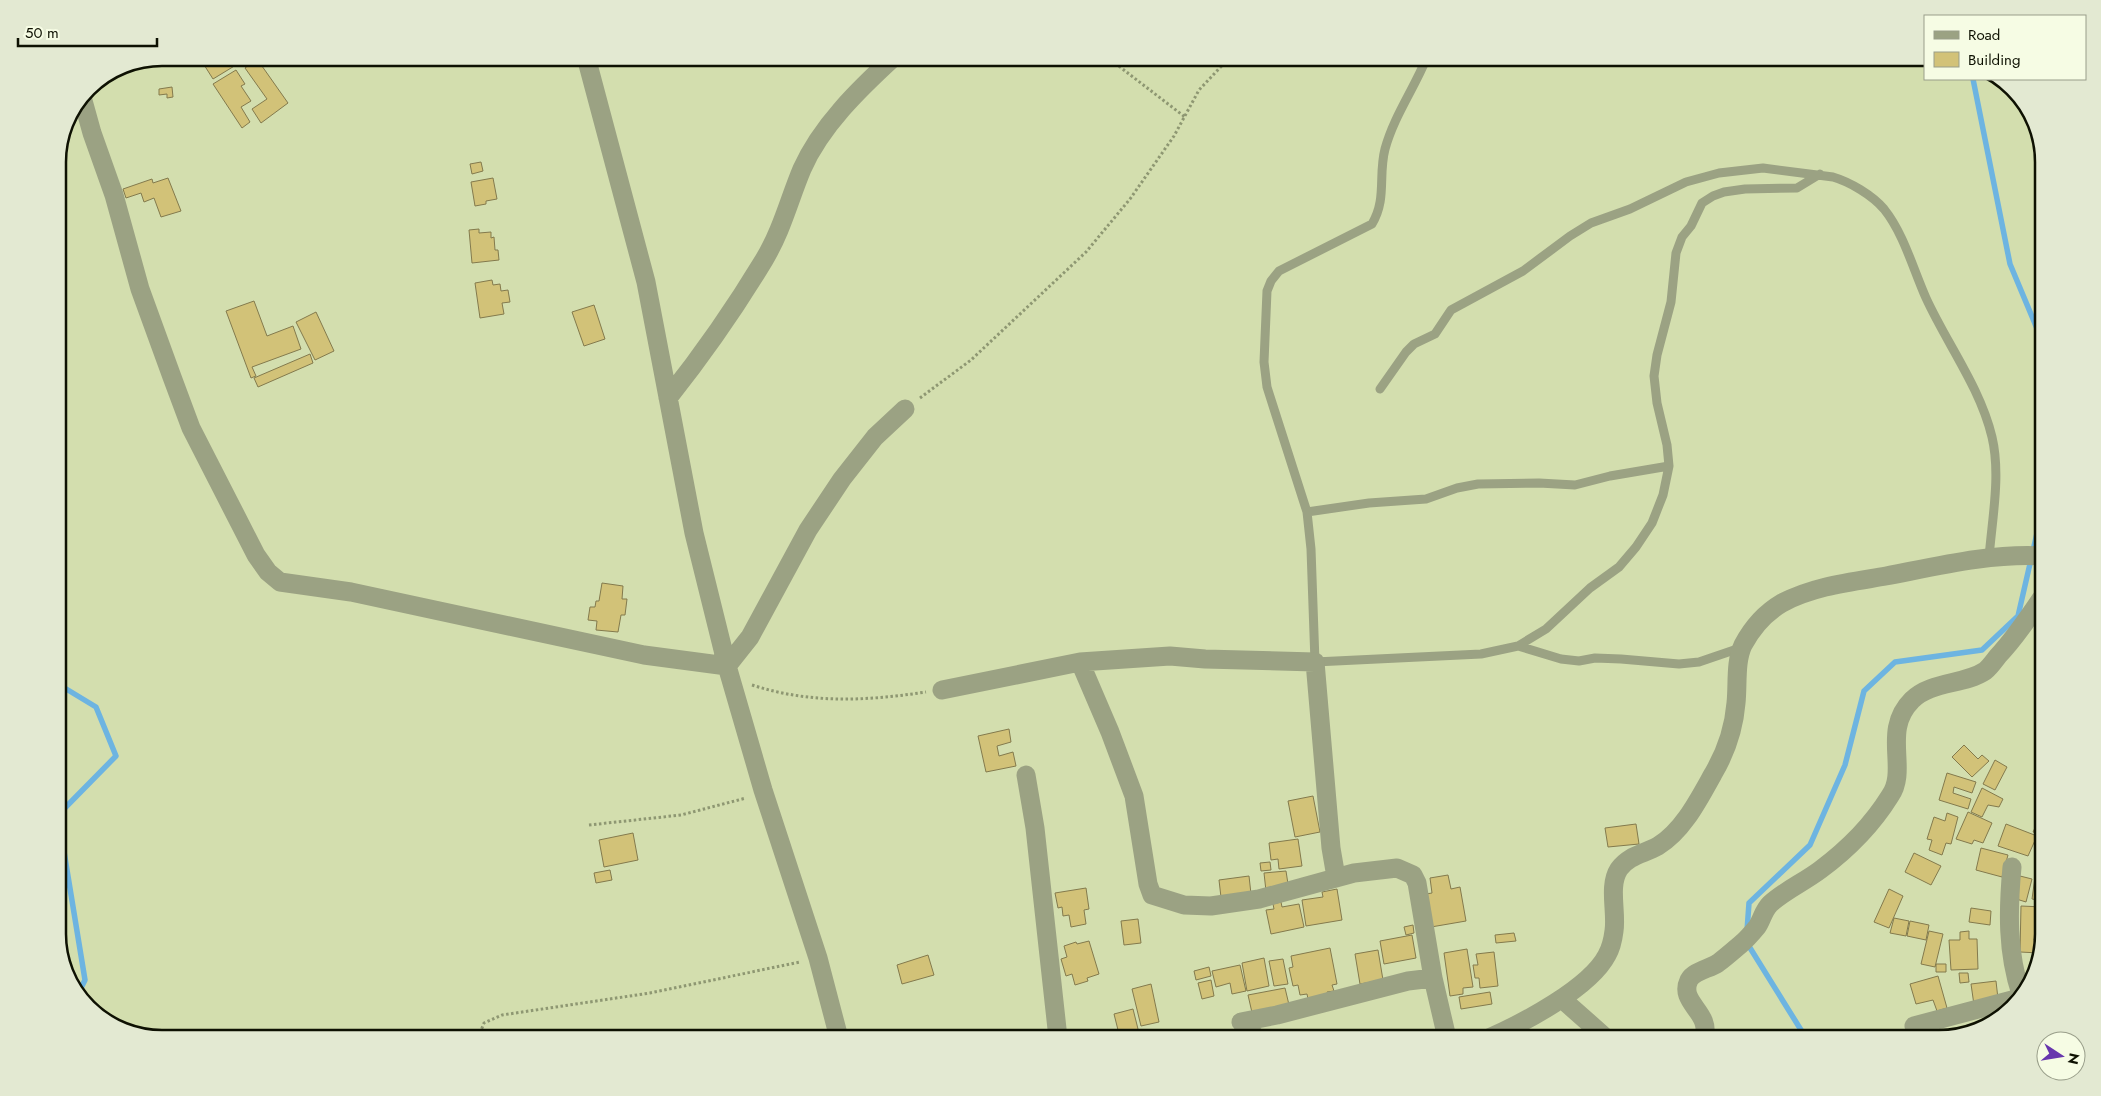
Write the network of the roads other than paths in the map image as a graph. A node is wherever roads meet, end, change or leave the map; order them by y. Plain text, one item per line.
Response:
1 (588, 66) edge
2 (886, 66) edge
3 (1424, 66) edge
4 (84, 106) edge
5 (1820, 174) junction
6 (1380, 389) dead end
7 (668, 398) junction
8 (905, 409) road end
9 (1669, 466) junction
10 (1307, 512) junction
11 (2035, 556) edge
12 (1988, 558) junction
13 (2035, 608) edge
14 (1518, 646) junction
15 (1742, 647) junction
16 (1080, 662) junction
17 (1315, 662) junction
18 (730, 673) junction
19 (942, 690) road end
20 (1026, 775) dead end
21 (2012, 867) dead end
22 (1336, 877) junction
23 (1433, 978) junction
24 (2019, 987) edge
25 (1562, 999) junction
26 (2006, 1002) edge
27 (1914, 1026) dead end
28 (837, 1030) edge
29 (1057, 1030) edge
30 (1249, 1030) edge
31 (1445, 1030) edge
32 (1507, 1030) edge
33 (1597, 1030) edge
34 (1706, 1030) edge

1 - 7 street
2 - 7 street
3 - 10 lane
4 - 18 street
5 - 6 lane
5 - 9 lane
5 - 12 lane
7 - 18 street
8 - 18 street
9 - 10 lane
9 - 14 lane
10 - 17 lane
11 - 12 street
12 - 15 street
13 - 34 street
14 - 15 lane
14 - 17 lane
15 - 25 street
16 - 17 street
16 - 19 street
16 - 22 street
17 - 22 street
18 - 28 street
20 - 29 street
21 - 24 street
22 - 23 street
23 - 30 street
23 - 31 street
25 - 32 street
25 - 33 street
26 - 27 street

